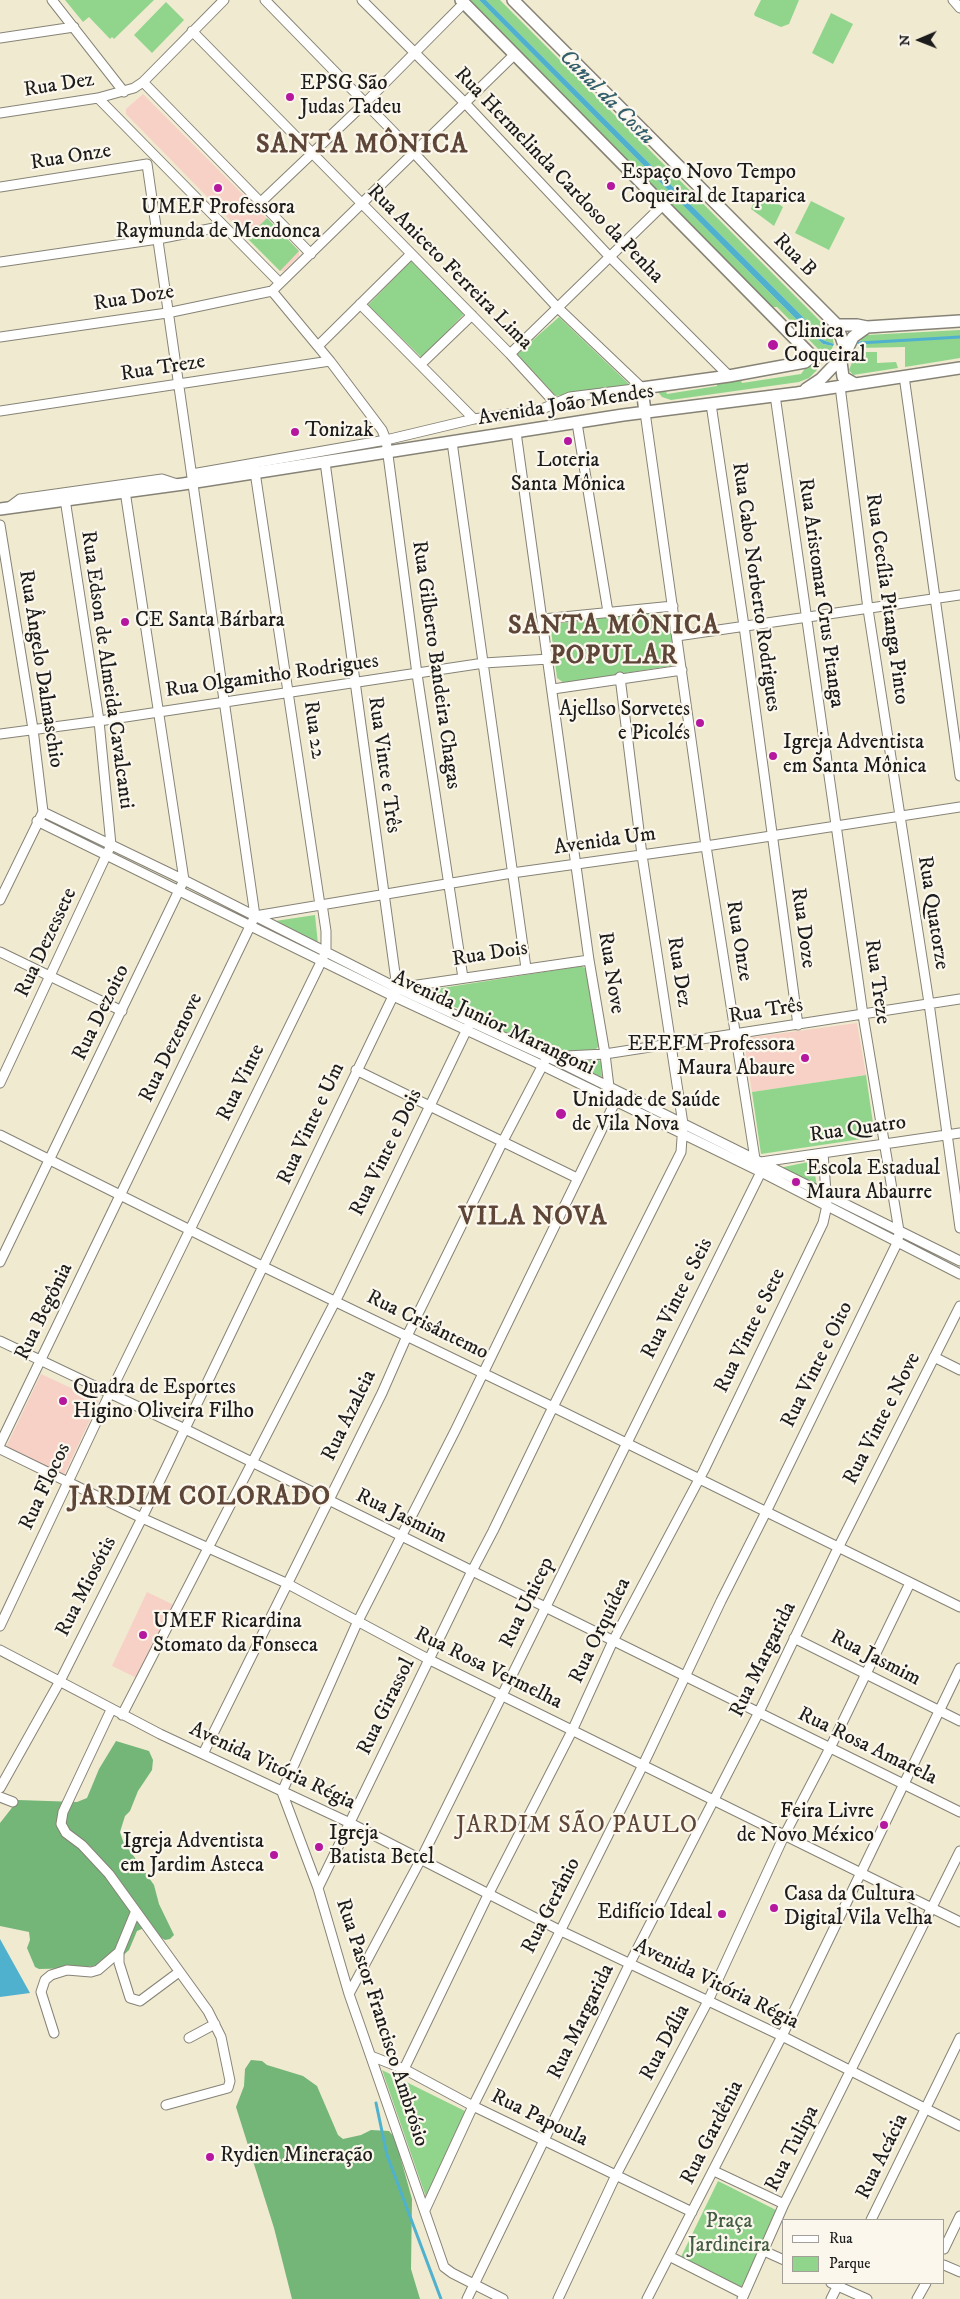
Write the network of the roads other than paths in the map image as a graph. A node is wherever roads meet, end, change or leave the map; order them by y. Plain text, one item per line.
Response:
1 (52, 0) edge
2 (224, 0) edge
3 (265, 0) edge
4 (362, 0) edge
5 (513, 0) edge
6 (953, 0) edge
7 (462, 2) edge
8 (960, 8) edge
9 (74, 27) junction
10 (192, 31) junction
11 (0, 38) edge
12 (414, 54) junction
13 (515, 54) junction
14 (143, 82) junction
15 (124, 92) junction
16 (98, 98) junction
17 (465, 103) junction
18 (364, 104) junction
19 (0, 113) edge
20 (313, 153) junction
21 (414, 153) junction
22 (155, 156) junction
23 (147, 164) junction
24 (0, 187) edge
25 (261, 202) junction
26 (361, 204) junction
27 (663, 205) junction
28 (224, 226) junction
29 (158, 239) junction
30 (311, 254) junction
31 (411, 254) junction
32 (610, 256) junction
33 (0, 262) edge
34 (280, 284) junction
35 (272, 292) junction
36 (360, 304) junction
37 (558, 307) junction
38 (167, 313) junction
39 (472, 315) junction
40 (960, 321) edge
41 (837, 326) junction
42 (867, 327) junction
43 (0, 338) edge
44 (318, 346) junction
45 (510, 354) junction
46 (844, 354) junction
47 (330, 361) junction
48 (421, 364) junction
49 (960, 368) edge
50 (730, 376) junction
51 (904, 376) junction
52 (180, 384) junction
53 (855, 384) junction
54 (840, 386) junction
55 (642, 388) junction
56 (797, 393) junction
57 (775, 395) junction
58 (555, 403) junction
59 (711, 404) junction
60 (0, 411) edge
61 (645, 412) junction
62 (474, 419) junction
63 (577, 423) junction
64 (516, 432) junction
65 (452, 442) junction
66 (386, 446) junction
67 (325, 462) junction
68 (256, 472) junction
69 (193, 478) junction
70 (179, 485) junction
71 (125, 491) junction
72 (65, 499) junction
73 (4, 508) edge
74 (0, 525) edge
75 (960, 595) edge
76 (935, 599) junction
77 (673, 606) junction
78 (868, 609) junction
79 (608, 612) junction
80 (807, 617) junction
81 (543, 619) junction
82 (744, 626) junction
83 (677, 636) junction
84 (549, 659) junction
85 (484, 663) junction
86 (682, 670) junction
87 (417, 674) junction
88 (620, 677) junction
89 (354, 682) junction
90 (553, 688) junction
91 (290, 692) junction
92 (225, 700) junction
93 (159, 711) junction
94 (99, 721) junction
95 (33, 729) junction
96 (0, 734) edge
97 (960, 776) edge
98 (960, 807) edge
99 (899, 815) junction
100 (40, 817) junction
101 (835, 825) junction
102 (772, 835) junction
103 (111, 845) junction
104 (706, 846) junction
105 (642, 855) junction
106 (107, 856) junction
107 (576, 864) junction
108 (512, 873) junction
109 (184, 880) junction
110 (449, 884) junction
111 (179, 891) junction
112 (384, 894) junction
113 (0, 900) edge
114 (321, 904) junction
115 (255, 916) junction
116 (251, 926) junction
117 (0, 952) edge
118 (324, 956) junction
119 (589, 960) junction
120 (526, 968) junction
121 (50, 978) junction
122 (463, 978) junction
123 (395, 992) junction
124 (960, 999) edge
125 (929, 1003) junction
126 (122, 1011) junction
127 (863, 1015) junction
128 (471, 1020) junction
129 (798, 1025) junction
130 (467, 1029) junction
131 (735, 1034) junction
132 (672, 1044) junction
133 (605, 1054) junction
134 (548, 1057) junction
135 (542, 1066) junction
136 (356, 1070) junction
137 (0, 1083) edge
138 (607, 1092) junction
139 (618, 1096) junction
140 (429, 1106) junction
141 (683, 1124) junction
142 (960, 1133) edge
143 (0, 1135) edge
144 (684, 1135) junction
145 (948, 1135) junction
146 (503, 1141) junction
147 (883, 1144) junction
148 (823, 1153) junction
149 (51, 1161) junction
150 (759, 1164) junction
151 (577, 1178) junction
152 (120, 1196) junction
153 (827, 1200) junction
154 (960, 1228) edge
155 (191, 1230) junction
156 (899, 1231) junction
157 (898, 1241) junction
158 (960, 1261) edge
159 (0, 1262) edge
160 (264, 1267) junction
161 (960, 1274) edge
162 (335, 1301) junction
163 (960, 1306) edge
164 (407, 1336) junction
165 (0, 1341) edge
166 (934, 1356) junction
167 (40, 1362) junction
168 (960, 1370) edge
169 (482, 1373) junction
170 (110, 1393) junction
171 (553, 1406) junction
172 (185, 1429) junction
173 (626, 1442) junction
174 (0, 1444) edge
175 (0, 1449) edge
176 (253, 1462) junction
177 (699, 1479) junction
178 (68, 1483) junction
179 (327, 1500) junction
180 (766, 1512) junction
181 (142, 1518) junction
182 (400, 1537) junction
183 (838, 1548) junction
184 (208, 1549) junction
185 (472, 1571) junction
186 (910, 1582) junction
187 (286, 1583) junction
188 (545, 1606) junction
189 (960, 1607) edge
190 (357, 1623) junction
191 (0, 1626) edge
192 (794, 1638) junction
193 (613, 1641) junction
194 (0, 1650) edge
195 (430, 1660) junction
196 (960, 1668) edge
197 (866, 1674) junction
198 (685, 1678) junction
199 (60, 1681) junction
200 (503, 1695) junction
201 (111, 1710) junction
202 (940, 1711) junction
203 (759, 1712) junction
204 (122, 1715) junction
205 (960, 1721) edge
206 (572, 1730) junction
207 (830, 1748) junction
208 (203, 1754) junction
209 (643, 1765) junction
210 (904, 1784) junction
211 (0, 1788) edge
212 (282, 1792) junction
213 (0, 1797) edge
214 (713, 1800) junction
215 (13, 1802) dead end
216 (960, 1812) edge
217 (350, 1823) junction
218 (784, 1836) junction
219 (960, 1851) edge
220 (421, 1859) junction
221 (860, 1873) junction
222 (318, 1888) junction
223 (488, 1895) junction
224 (931, 1908) junction
225 (135, 1914) junction
226 (960, 1922) edge
227 (559, 1930) junction
228 (120, 1952) junction
229 (630, 1964) junction
230 (179, 1972) junction
231 (349, 1994) junction
232 (708, 2001) junction
233 (215, 2024) junction
234 (54, 2033) dead end
235 (782, 2036) junction
236 (189, 2038) dead end
237 (960, 2038) edge
238 (371, 2056) junction
239 (404, 2069) junction
240 (852, 2071) junction
241 (166, 2105) dead end
242 (474, 2106) junction
243 (926, 2108) junction
244 (960, 2126) edge
245 (544, 2141) junction
246 (714, 2171) junction
247 (616, 2175) junction
248 (784, 2204) junction
249 (425, 2210) junction
250 (692, 2212) junction
251 (960, 2216) edge
252 (871, 2219) edge
253 (945, 2247) edge
254 (764, 2250) junction
255 (669, 2256) junction
256 (782, 2259) edge
257 (945, 2264) edge
258 (960, 2272) edge
259 (836, 2284) edge
260 (925, 2284) edge
261 (474, 2285) junction
262 (743, 2297) edge
263 (467, 2299) edge
264 (503, 2299) edge
265 (558, 2299) edge
266 (648, 2299) edge
267 (831, 2299) edge
268 (867, 2299) edge
269 (917, 2299) edge

1 - 9 street
2 - 10 street, Rua Dez
3 - 18 street
4 - 12 street, Rua Hermelinda Cardoso da Penha
5 - 41 main road, Rua B
6 - 8 street
7 - 12 street
7 - 13 main road
9 - 11 street
9 - 15 street
10 - 14 street, Rua Dez
10 - 20 street, Rua Aniceto Ferreira Lima
12 - 17 street, Rua Hermelinda Cardoso da Penha
12 - 18 street
13 - 17 street
13 - 27 main road
14 - 15 street, Rua Dez
14 - 25 street
15 - 16 street, Rua Dez
16 - 19 street, Rua Dez
16 - 22 street
17 - 21 street
17 - 32 street, Rua Hermelinda Cardoso da Penha
18 - 20 street
18 - 21 street
20 - 25 street
20 - 26 street, Rua Aniceto Ferreira Lima
21 - 26 street
21 - 37 street
22 - 23 street
22 - 28 street
23 - 24 street, Rua Onze
23 - 29 street
25 - 30 street
26 - 30 street
26 - 31 street, Rua Aniceto Ferreira Lima
27 - 32 street
27 - 50 main road
28 - 29 street
28 - 34 street
29 - 33 street
29 - 38 street
30 - 34 street
31 - 36 street
31 - 39 street, Rua Aniceto Ferreira Lima
32 - 37 street
32 - 50 street, Rua Hermelinda Cardoso da Penha
34 - 35 street
35 - 38 street, Rua Doze
35 - 44 street
36 - 44 street
36 - 48 street
37 - 45 street
37 - 55 street
38 - 43 street, Rua Doze
38 - 52 street
39 - 45 street, Rua Aniceto Ferreira Lima
39 - 48 street
40 - 42 main road
41 - 42 main road
41 - 46 main road
42 - 46 main road
44 - 47 street
45 - 58 street, Rua Aniceto Ferreira Lima
46 - 53 main road
46 - 56 main road
47 - 52 street, Rua Treze
47 - 66 street
48 - 62 street
49 - 51 main road, Avenida João Mendes
50 - 55 main road
51 - 53 main road, Avenida João Mendes
51 - 76 street
52 - 60 street, Rua Treze
52 - 69 street
53 - 54 main road, Avenida João Mendes
54 - 56 main road, Avenida João Mendes
54 - 78 street, Rua Cecília Pitanga Pinto
55 - 58 street
55 - 61 main road
56 - 57 main road, Avenida João Mendes
57 - 59 main road, Avenida João Mendes
57 - 80 street, Rua Aristomar Crus Pitanga
58 - 62 street
59 - 61 main road, Avenida João Mendes
59 - 82 street, Rua Cabo Norberto Rodrigues
61 - 63 main road, Avenida João Mendes
61 - 77 street, Rua Onze
62 - 66 street
63 - 64 main road, Avenida João Mendes
63 - 79 street
64 - 65 main road, Avenida João Mendes
64 - 81 street, Rua Nove
65 - 66 main road, Avenida João Mendes
65 - 85 street
66 - 67 main road, Avenida João Mendes
66 - 69 street, Avenida João Mendes
66 - 87 street, Rua Gilberto Bandeira Chagas
67 - 68 main road, Avenida João Mendes
67 - 89 street, Rua Vinte e Três
68 - 69 main road, Avenida João Mendes
68 - 91 street, Rua 22
69 - 70 main road, Avenida João Mendes
69 - 92 street
70 - 71 main road, Avenida João Mendes
70 - 73 street, Avenida João Mendes
71 - 72 main road, Avenida João Mendes
71 - 93 street
72 - 73 main road, Avenida João Mendes
72 - 94 street, Rua Edson de Almeida Cavalcanti
74 - 95 street, Rua Ângelo Dalmaschio
75 - 76 street
76 - 78 street
76 - 97 street
77 - 79 street
77 - 83 street, Rua Onze
78 - 80 street
78 - 99 street, Rua Cecília Pitanga Pinto
79 - 81 street
80 - 82 street
80 - 101 street, Rua Aristomar Crus Pitanga
81 - 84 street, Rua Nove
82 - 83 street
82 - 102 street, Rua Cabo Norberto Rodrigues
83 - 86 street, Rua Onze
84 - 85 street, Rua Olgamitho Rodrigues
84 - 90 street, Rua Nove
85 - 87 street, Rua Olgamitho Rodrigues
85 - 108 street
86 - 88 street
86 - 104 street, Rua Onze
87 - 89 street, Rua Olgamitho Rodrigues
87 - 110 street, Rua Gilberto Bandeira Chagas
88 - 90 street
88 - 105 street, Rua Dez
89 - 91 street, Rua Olgamitho Rodrigues
89 - 112 street, Rua Vinte e Três
90 - 107 street, Rua Nove
91 - 92 street, Rua Olgamitho Rodrigues
91 - 114 street, Rua 22
92 - 93 street, Rua Olgamitho Rodrigues
92 - 115 street
93 - 94 street, Rua Olgamitho Rodrigues
93 - 109 street
94 - 95 street, Rua Olgamitho Rodrigues
94 - 103 street, Rua Edson de Almeida Cavalcanti
95 - 96 street, Rua Olgamitho Rodrigues
95 - 100 street, Rua Ângelo Dalmaschio
98 - 99 street, Avenida Um
99 - 101 street, Avenida Um
99 - 125 street, Rua Quatorze
100 - 103 street, Avenida Junior Marangoni
100 - 106 street, Avenida Junior Marangoni
100 - 113 street
101 - 102 street, Avenida Um
101 - 127 street, Rua Treze
102 - 104 street, Avenida Um
102 - 129 street, Rua Doze
103 - 106 street, Rua Dezessete
103 - 109 street, Avenida Junior Marangoni
104 - 105 street, Avenida Um
104 - 131 street, Rua Onze
105 - 107 street, Avenida Um
105 - 132 street, Rua Dez
106 - 111 street, Avenida Junior Marangoni
106 - 121 street, Rua Dezessete
107 - 108 street, Avenida Um
107 - 119 street, Rua Nove
108 - 110 street, Avenida Um
108 - 120 street
109 - 111 street, Rua Dezoito
109 - 115 street, Avenida Junior Marangoni
110 - 112 street, Avenida Um
110 - 122 street, Rua Gilberto Bandeira Chagas
111 - 116 street, Avenida Junior Marangoni
111 - 126 street, Rua Dezoito
112 - 114 street, Avenida Um
112 - 123 street, Rua Vinte e Três
114 - 115 street, Avenida Um
114 - 118 street, Rua 22
115 - 116 street, Rua Dezenove
115 - 118 street, Avenida Junior Marangoni
116 - 118 street, Avenida Junior Marangoni
116 - 152 street, Rua Dezenove
117 - 121 street
118 - 123 street, Avenida Junior Marangoni
118 - 155 street, Rua Vinte
119 - 120 street, Rua Dois
119 - 133 street, Rua Nove
120 - 122 street, Rua Dois
121 - 126 street
121 - 137 street, Rua Dezessete
122 - 123 street, Rua Dois
123 - 128 street, Avenida Junior Marangoni
123 - 130 street, Avenida Junior Marangoni
123 - 136 street, Rua Vinte e Um
124 - 125 street, Rua Três
125 - 127 street, Rua Três
125 - 145 street, Rua Quatorze
126 - 149 street, Rua Dezoito
127 - 129 street, Rua Três
127 - 147 street, Rua Treze
128 - 130 street, Rua Vinte e Dois
128 - 134 street, Avenida Junior Marangoni
129 - 131 street, Rua Três
130 - 135 street, Avenida Junior Marangoni
130 - 140 street, Rua Vinte e Dois
131 - 132 street, Rua Três
131 - 150 street, Rua Onze
132 - 133 street, Rua Três
132 - 141 street, Rua Dez
133 - 134 street, Rua Três
133 - 138 street, Rua Nove
134 - 135 street
134 - 138 street, Avenida Junior Marangoni
135 - 138 street, Avenida Junior Marangoni
135 - 146 street
136 - 140 street
136 - 160 street, Rua Vinte e Um
138 - 139 street, Avenida Junior Marangoni
139 - 141 street, Avenida Junior Marangoni
139 - 144 street, Avenida Junior Marangoni
139 - 151 street
140 - 146 street
140 - 162 street, Rua Vinte e Dois
141 - 144 street, Rua Dez
141 - 150 street, Avenida Junior Marangoni
142 - 145 street, Rua Quatro
143 - 149 street, Rua Crisântemo
144 - 150 street, Avenida Junior Marangoni
144 - 171 street, Rua Girassol
145 - 147 street, Rua Quatro
145 - 154 street, Rua Quatorze
146 - 151 street
146 - 164 street
147 - 148 street, Rua Quatro
147 - 156 street, Rua Treze
148 - 150 street, Rua Quatro
148 - 153 street
149 - 152 street, Rua Crisântemo
149 - 159 street, Rua Dezoito
150 - 153 street, Avenida Junior Marangoni
150 - 173 street, Rua Vinte e Seis
151 - 169 street
152 - 155 street, Rua Crisântemo
152 - 167 street, Rua Begônia
153 - 156 street, Avenida Junior Marangoni
153 - 157 street, Avenida Junior Marangoni
153 - 177 street, Rua Vinte e Sete
155 - 160 street, Rua Crisântemo
155 - 170 street, Rua Flocos
156 - 157 street, Rua Vinte e Oito
156 - 158 street, Avenida Junior Marangoni
157 - 161 street, Avenida Junior Marangoni
157 - 180 street, Rua Vinte e Oito
160 - 162 street, Rua Crisântemo
160 - 172 street, Rua Miosótis
162 - 164 street, Rua Crisântemo
162 - 176 street, Rua Vinte e Dois
163 - 166 street, Rua Vinte e Nove
164 - 169 street, Rua Crisântemo
164 - 179 street, Rua Azaleia
165 - 167 street, Rua Jasmim
166 - 168 street
166 - 183 street, Rua Vinte e Nove
167 - 170 street, Rua Jasmim
167 - 174 street, Rua Begônia
169 - 171 street, Rua Crisântemo
169 - 182 street
170 - 172 street, Rua Jasmim
170 - 178 street, Rua Flocos
171 - 173 street, Rua Crisântemo
171 - 185 street, Rua Girassol
172 - 176 street, Rua Jasmim
172 - 181 street, Rua Miosótis
173 - 177 street, Rua Crisântemo
173 - 188 street, Rua Unicep
175 - 178 street, Rua Rosa Vermelha
176 - 179 street, Rua Jasmim
176 - 184 street, Rua Vinte e Dois
177 - 180 street, Rua Crisântemo
177 - 193 street, Rua Orquídea
178 - 181 street, Rua Rosa Vermelha
178 - 191 street, Rua Flocos
179 - 182 street, Rua Jasmim
179 - 187 street, Rua Azaleia
180 - 183 street, Rua Crisântemo
180 - 198 street, Rua Gerânio
181 - 184 street, Rua Rosa Vermelha
181 - 199 street, Rua Miosótis
182 - 185 street, Rua Jasmim
182 - 190 street
183 - 186 street, Rua Crisântemo
183 - 192 street, Rua Margarida
184 - 187 street, Rua Rosa Vermelha
184 - 204 street, Rua Vinte e Dois
185 - 188 street, Rua Jasmim
185 - 195 street, Rua Girassol
186 - 189 street, Rua Crisântemo
186 - 197 street, Rua Dália
187 - 190 street, Rua Rosa Vermelha
187 - 208 street, Rua Azaleia
188 - 193 street, Rua Jasmim
188 - 200 street, Rua Unicep
190 - 195 street, Rua Rosa Vermelha
190 - 212 street
192 - 197 street, Rua Jasmim
192 - 203 street, Rua Margarida
193 - 198 street, Rua Jasmim
193 - 206 street, Rua Orquídea
194 - 199 street, Avenida Vitória Régia
195 - 200 street, Rua Rosa Vermelha
195 - 217 street, Rua Girassol
196 - 202 street, Rua Gardênia
197 - 202 street, Rua Jasmim
197 - 207 street, Rua Dália
198 - 203 street, Rua Jasmim
198 - 209 street, Rua Gerânio
199 - 201 street, Avenida Vitória Régia
199 - 211 street, Rua Miosótis
200 - 206 street, Rua Rosa Vermelha
200 - 220 street, Rua Unicep
201 - 204 street, Avenida Vitória Régia
201 - 225 street
202 - 205 street, Rua Jasmim
202 - 210 street, Rua Gardênia
203 - 207 street, Rua Rosa Amarela
203 - 214 street, Rua Margarida
204 - 208 street, Avenida Vitória Régia
206 - 209 street, Rua Rosa Vermelha
206 - 223 street, Rua Orquídea
207 - 210 street, Rua Rosa Amarela
207 - 218 street, Rua Dália
208 - 212 street, Avenida Vitória Régia
209 - 214 street, Rua Rosa Vermelha
209 - 227 street, Rua Gerânio
210 - 216 street, Rua Rosa Amarela
210 - 221 street, Rua Gardênia
212 - 217 street, Avenida Vitória Régia
212 - 222 street, Rua Pastor Francisco Ambrósio
213 - 215 street
214 - 218 street, Rua Rosa Vermelha
214 - 229 street, Rua Margarida
217 - 220 street, Avenida Vitória Régia
217 - 222 street, Rua Girassol
218 - 221 street, Rua Rosa Vermelha
218 - 232 street, Rua Dália
219 - 224 street, Rua Tulipa
220 - 223 street, Avenida Vitória Régia
220 - 231 street, Rua Unicep
221 - 224 street, Rua Rosa Vermelha
221 - 235 street, Rua Gardênia
222 - 231 street, Rua Pastor Francisco Ambrósio
223 - 227 street, Avenida Vitória Régia
223 - 239 street, Rua Orquídea
224 - 226 street, Rua Rosa Vermelha
224 - 240 street, Rua Tulipa
225 - 228 street
225 - 230 street
227 - 229 street, Avenida Vitória Régia
227 - 242 street, Rua Gerânio
228 - 230 street
228 - 234 street
229 - 232 street, Avenida Vitória Régia
229 - 245 street, Rua Margarida
230 - 233 street
231 - 238 street, Rua Pastor Francisco Ambrósio
232 - 235 street, Avenida Vitória Régia
232 - 247 street, Rua Dália
233 - 236 street
233 - 241 street
235 - 240 street, Avenida Vitória Régia
235 - 246 street, Rua Gardênia
237 - 243 street, Rua Acácia
238 - 239 street, Rua Papoula
238 - 249 street, Rua Pastor Francisco Ambrósio
239 - 242 street, Rua Papoula
240 - 243 street, Avenida Vitória Régia
240 - 248 street, Rua Tulipa
242 - 245 street, Rua Papoula
242 - 249 street, Rua Gerânio
243 - 244 street, Avenida Vitória Régia
243 - 252 street, Rua Acácia
245 - 247 street, Rua Papoula
245 - 261 street, Rua Margarida
246 - 248 street
246 - 250 street, Rua Gardênia
247 - 250 street, Rua Papoula
247 - 265 street, Rua Dália
248 - 254 street, Rua Tulipa
249 - 261 street, Rua Pastor Francisco Ambrósio
250 - 255 street, Rua Gardênia
251 - 253 street
254 - 256 street
254 - 262 street, Rua Tulipa
255 - 262 street
255 - 266 street, Rua Gardênia
257 - 258 street
259 - 267 street
259 - 268 street
260 - 269 street
261 - 263 street, Rua Margarida
261 - 264 street

